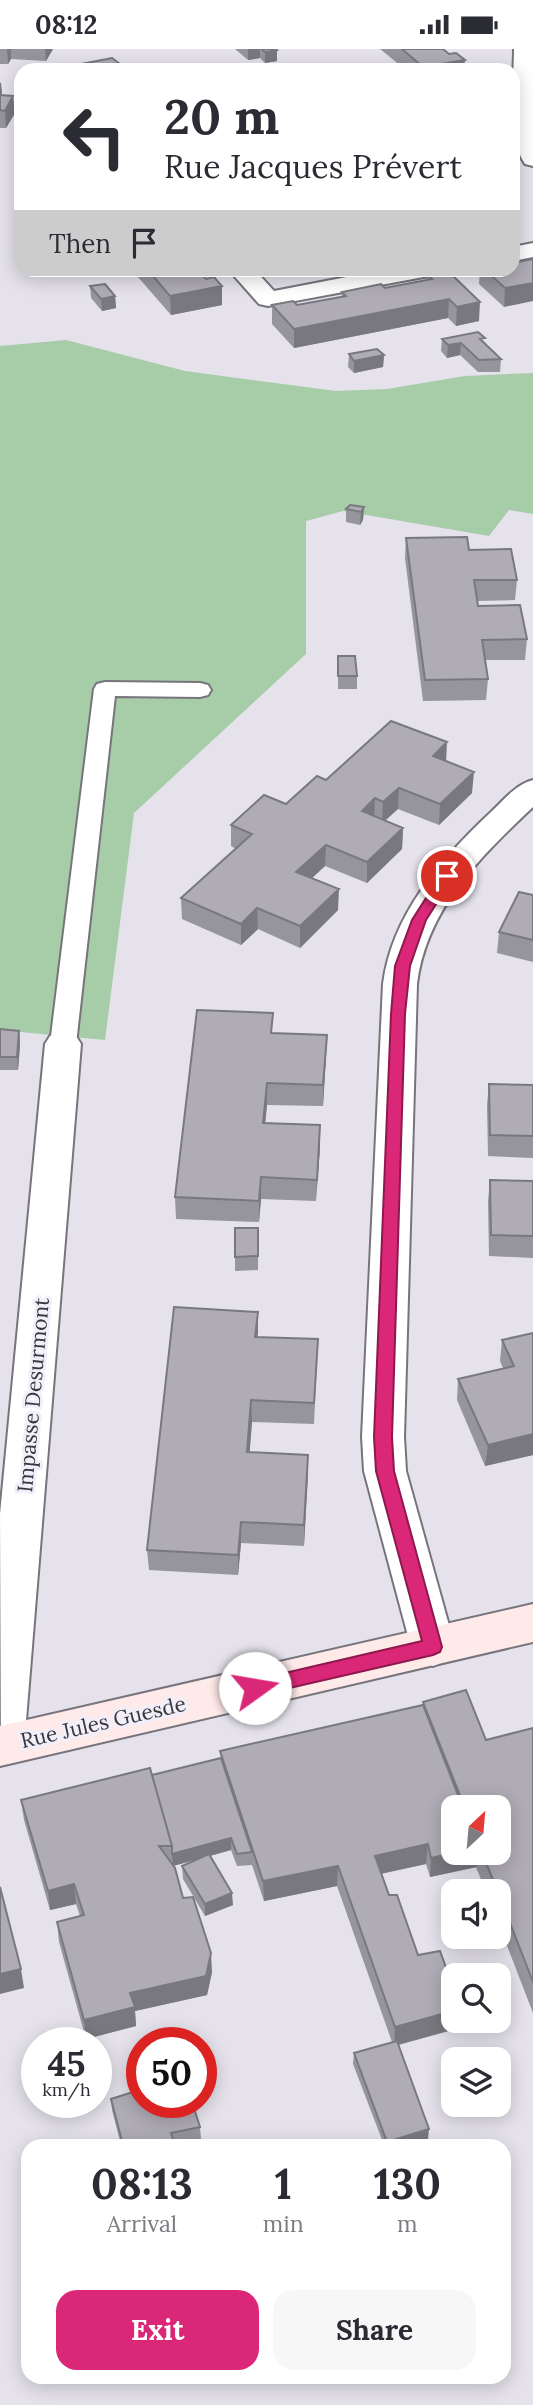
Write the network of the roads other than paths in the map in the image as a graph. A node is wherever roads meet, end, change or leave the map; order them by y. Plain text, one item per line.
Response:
1 (524, 49) edge
2 (527, 155) edge
3 (247, 277) edge
4 (386, 277) edge
5 (200, 690) dead end
6 (533, 789) edge
7 (63, 1044) joint
8 (533, 1623) edge
9 (433, 1647) junction
10 (1, 1746) edge

1 - 2 street
3 - 4 street
5 - 7 lane
6 - 9 street
7 - 10 street, Impasse Desurmont
8 - 9 main road, Rue Jules Guesde
9 - 10 main road, Rue Jules Guesde

